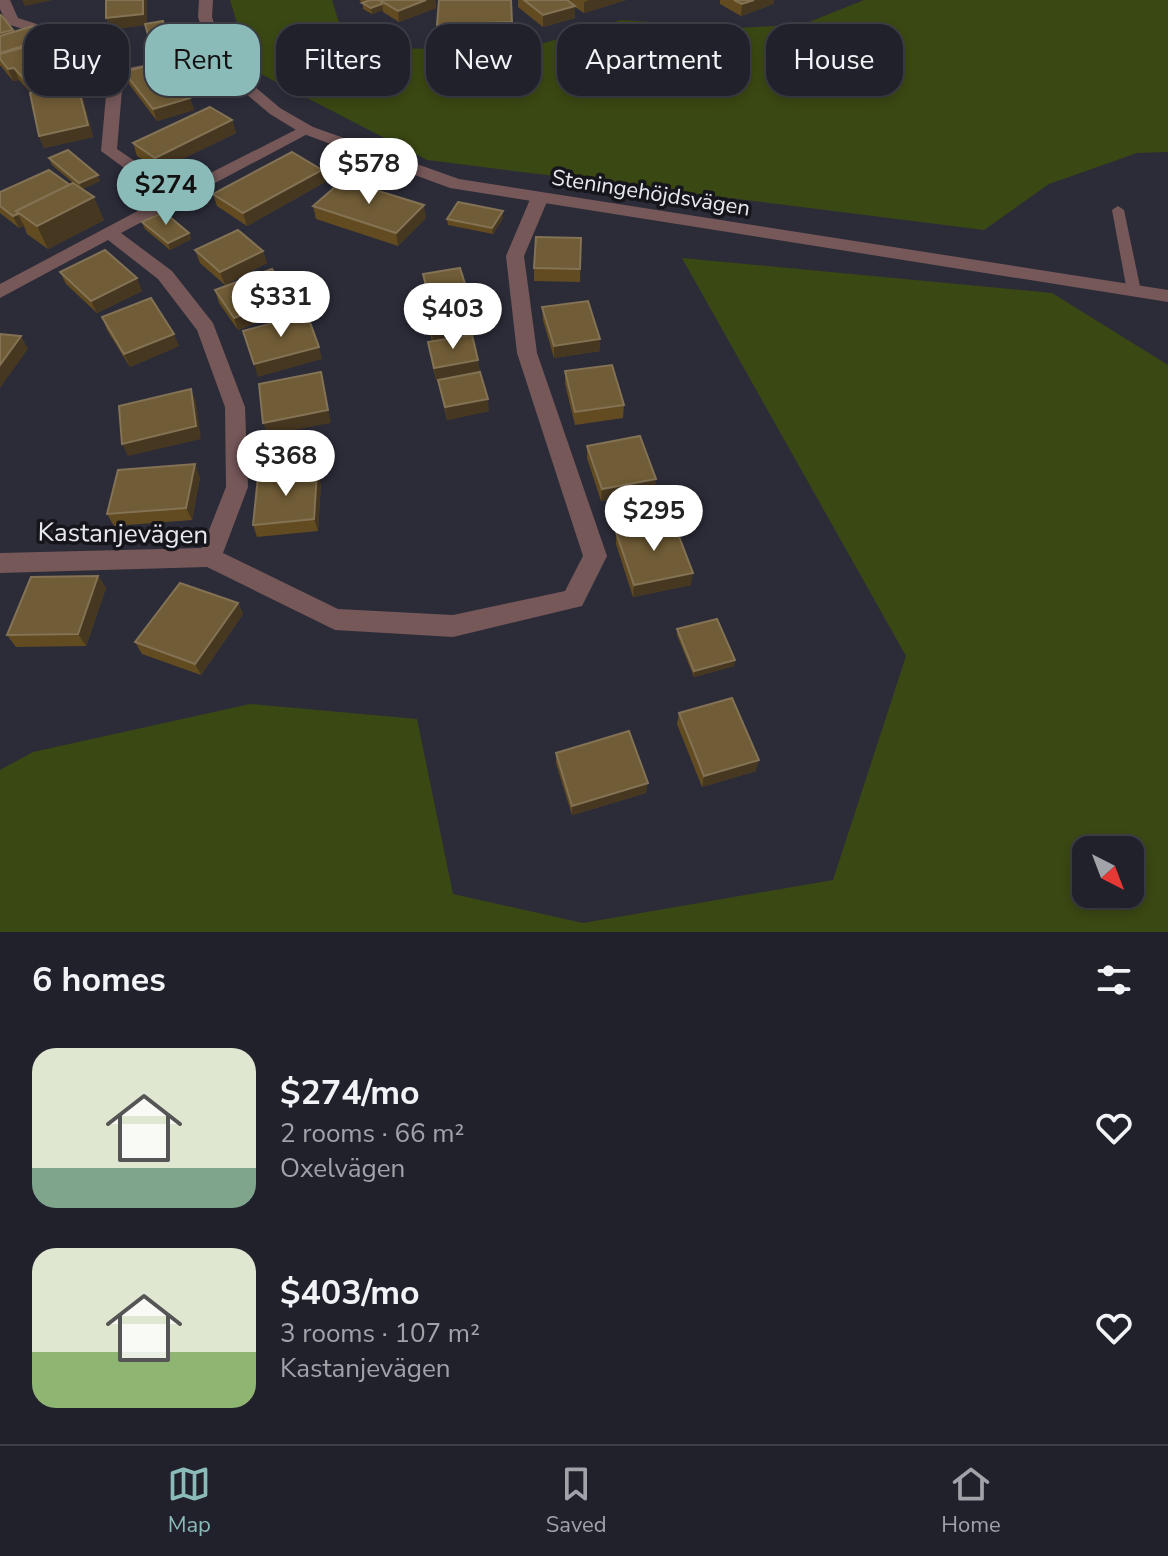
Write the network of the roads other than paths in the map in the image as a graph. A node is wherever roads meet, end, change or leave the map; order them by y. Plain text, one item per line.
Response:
1 (3, 0) edge
2 (206, 0) edge
3 (207, 24) edge
4 (24, 25) edge
5 (114, 96) edge
6 (257, 96) edge
7 (307, 130) junction
8 (176, 197) junction
9 (540, 197) junction
10 (1118, 210) dead end
11 (109, 232) junction
12 (1134, 291) junction
13 (0, 292) edge
14 (1168, 296) edge
15 (210, 557) junction
16 (0, 563) edge

1 - 4 street
2 - 3 street, Steningehöjdsvägen
5 - 8 street
6 - 7 street, Steningehöjdsvägen
7 - 8 street
7 - 9 street, Steningehöjdsvägen
8 - 11 street
9 - 12 street, Steningehöjdsvägen
9 - 15 street, Kastanjevägen
10 - 12 lane
11 - 13 street
11 - 15 street
12 - 14 street, Steningehöjdsvägen
15 - 16 street, Kastanjevägen

